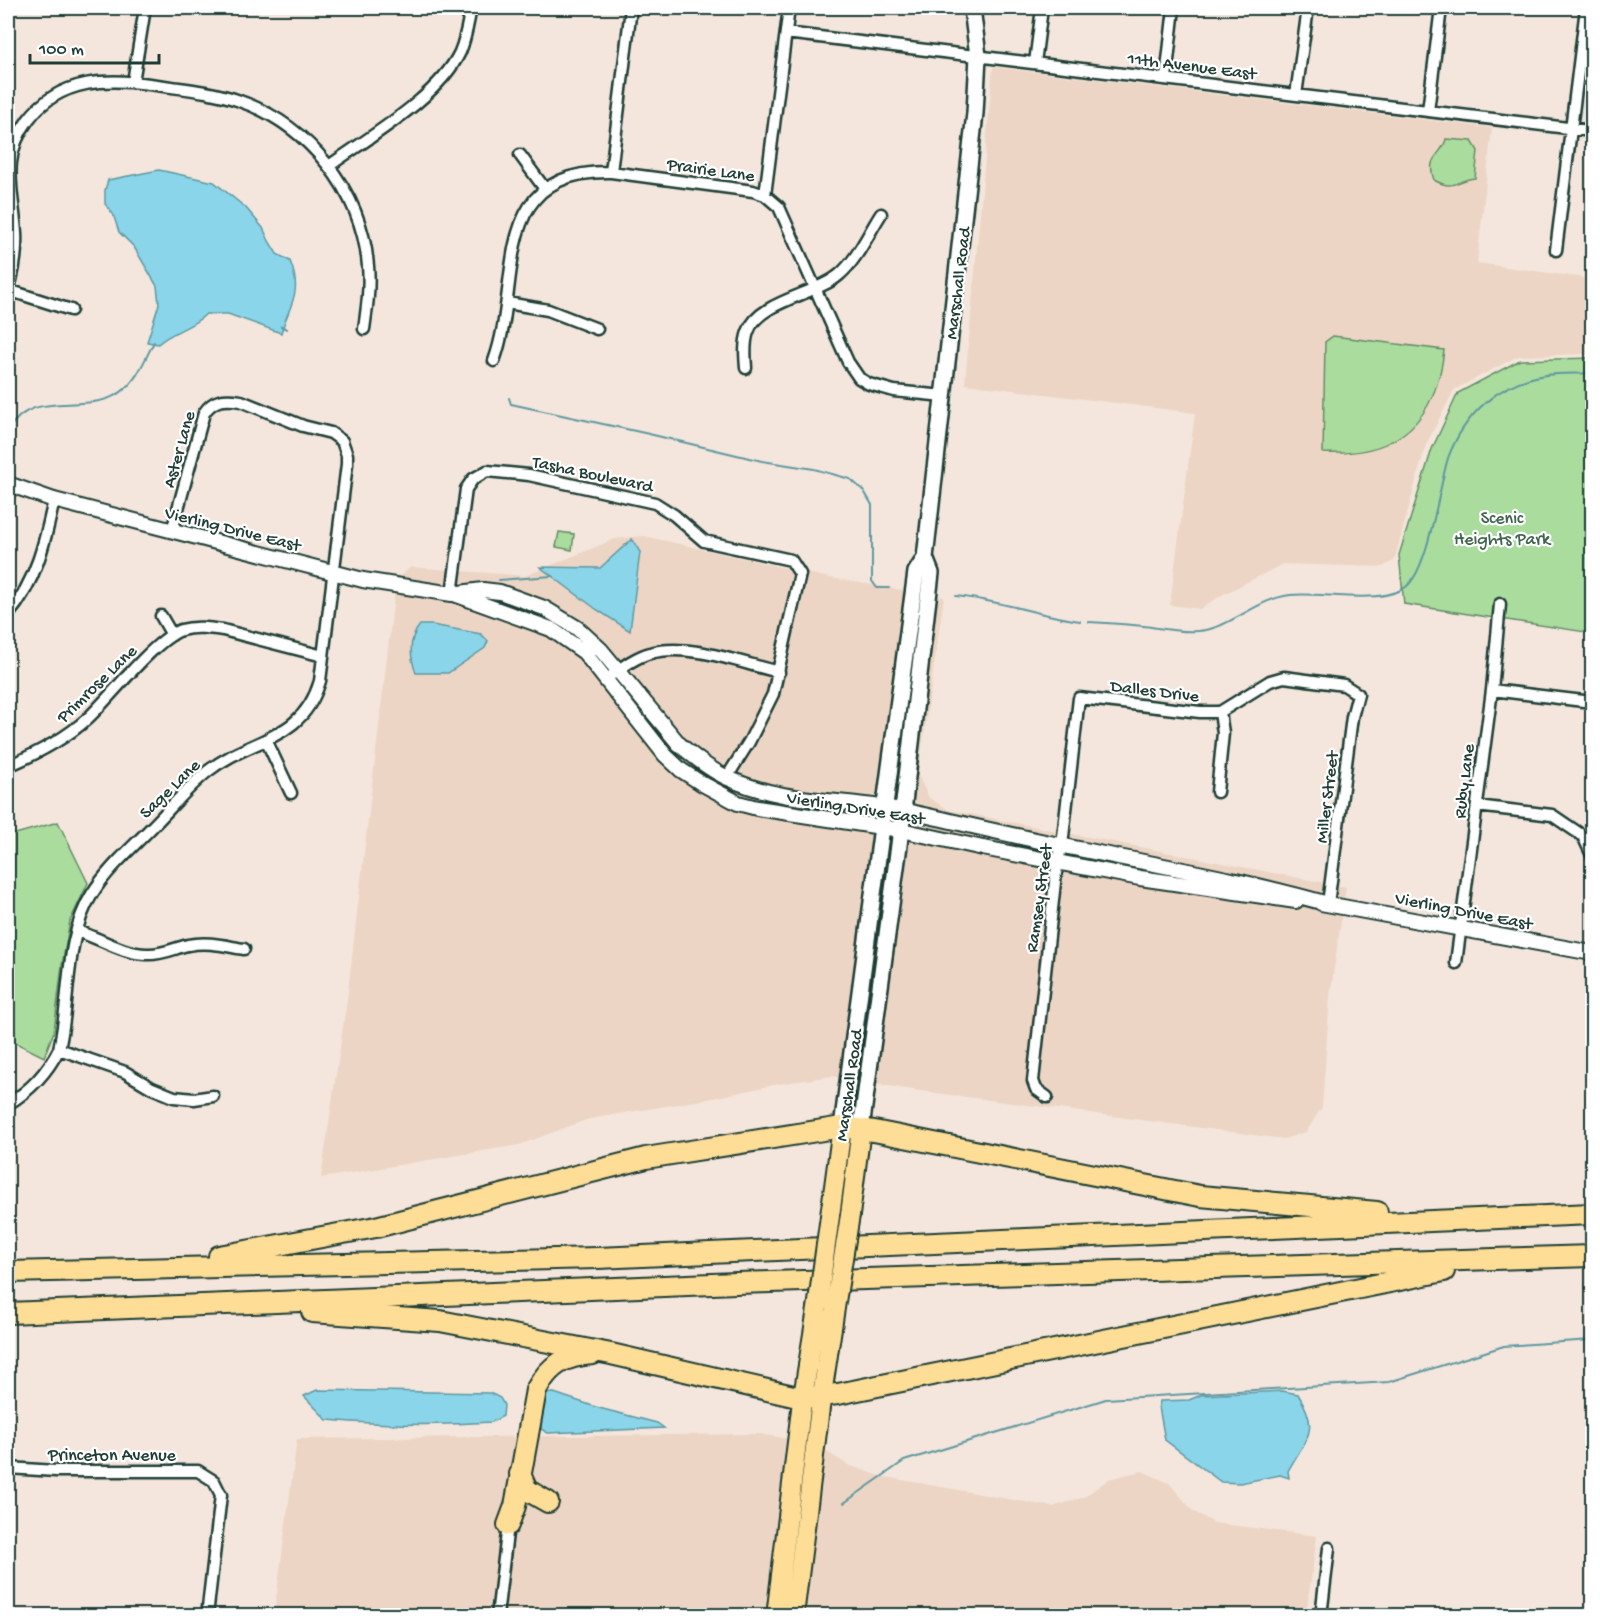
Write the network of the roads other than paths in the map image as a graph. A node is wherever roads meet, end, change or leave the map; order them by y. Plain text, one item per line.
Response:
1 (145, 8) edge
2 (471, 8) edge
3 (631, 8) edge
4 (789, 8) edge
5 (972, 8) edge
6 (1042, 8) edge
7 (1174, 8) edge
8 (1308, 8) edge
9 (1441, 8) edge
10 (1586, 8) edge
11 (786, 33) junction
12 (978, 56) junction
13 (1035, 63) junction
14 (1166, 78) junction
15 (133, 82) junction
16 (1296, 95) junction
17 (1428, 111) junction
18 (1572, 129) junction
19 (1593, 131) edge
20 (520, 155) dead end
21 (329, 166) junction
22 (611, 172) junction
23 (545, 189) junction
24 (765, 195) junction
25 (881, 214) dead end
26 (1556, 250) dead end
27 (815, 289) junction
28 (8, 290) edge
29 (507, 303) junction
30 (71, 310) dead end
31 (597, 328) dead end
32 (364, 329) dead end
33 (494, 361) dead end
34 (746, 368) dead end
35 (944, 396) junction
36 (337, 437) joint
37 (8, 484) edge
38 (54, 500) junction
39 (172, 531) junction
40 (925, 558) junction
41 (333, 572) junction
42 (452, 594) junction
43 (1500, 604) dead end
44 (8, 615) edge
45 (161, 616) dead end
46 (172, 635) junction
47 (323, 656) junction
48 (618, 671) junction
49 (779, 672) junction
50 (606, 680) junction
51 (1492, 690) junction
52 (1358, 694) joint
53 (1079, 698) joint
54 (1593, 702) edge
55 (1220, 712) junction
56 (266, 740) junction
57 (8, 766) edge
58 (727, 777) junction
59 (772, 792) junction
60 (1217, 792) dead end
61 (291, 793) dead end
62 (721, 795) junction
63 (1477, 806) junction
64 (885, 808) junction
65 (903, 811) junction
66 (883, 827) junction
67 (901, 830) junction
68 (1060, 846) junction
69 (1593, 855) edge
70 (1057, 862) junction
71 (1328, 904) junction
72 (1461, 928) junction
73 (77, 930) junction
74 (244, 950) dead end
75 (1593, 953) edge
76 (1456, 963) dead end
77 (59, 1048) junction
78 (213, 1096) dead end
79 (1047, 1097) dead end
80 (8, 1104) edge
81 (852, 1129) junction
82 (1593, 1214) edge
83 (1461, 1218) junction
84 (1593, 1257) edge
85 (137, 1268) junction
86 (8, 1272) edge
87 (114, 1308) junction
88 (8, 1313) edge
89 (611, 1354) junction
90 (812, 1397) junction
91 (8, 1468) edge
92 (520, 1474) junction
93 (548, 1502) dead end
94 (508, 1525) joint
95 (1329, 1548) dead end
96 (207, 1616) edge
97 (497, 1616) edge
98 (776, 1616) edge
99 (794, 1616) edge
100 (1321, 1616) edge

1 - 15 street
2 - 21 street
3 - 22 street
4 - 11 street
5 - 12 main road, Marschall Road
6 - 13 street
7 - 14 street
8 - 16 street
9 - 17 street
10 - 18 street
11 - 12 street, 11th Avenue East
11 - 24 street
12 - 13 street, 11th Avenue East
12 - 35 main road, Marschall Road
13 - 14 street, 11th Avenue East
14 - 16 street, 11th Avenue East
15 - 21 street
15 - 28 street
16 - 17 street, 11th Avenue East
17 - 18 street, 11th Avenue East
18 - 19 street, 11th Avenue East
18 - 26 street
20 - 23 street
21 - 32 street
22 - 23 street, Prairie Lane
22 - 24 street, Prairie Lane
23 - 29 street, Prairie Lane
24 - 27 street, Prairie Lane
25 - 27 street
27 - 34 street
27 - 35 street, Prairie Lane
28 - 30 street
29 - 31 street
29 - 33 street, Prairie Lane
35 - 40 main road, Marschall Road
36 - 39 street, Aster Lane
36 - 41 street, Sage Lane
37 - 38 street, Vierling Drive East
38 - 39 street, Vierling Drive East
38 - 44 street
39 - 41 street, Vierling Drive East
40 - 64 main road, Marschall Road
40 - 65 main road, Marschall Road
41 - 42 street, Vierling Drive East
41 - 47 street, Sage Lane
42 - 48 street, Vierling Drive East
42 - 49 street, Tasha Boulevard
42 - 50 street, Vierling Drive East
43 - 51 street, Ruby Lane
45 - 46 street
46 - 47 street, Primrose Lane
46 - 57 street, Primrose Lane
47 - 56 street, Sage Lane
48 - 49 street
48 - 50 street
48 - 58 street, Vierling Drive East
49 - 58 street, Tasha Boulevard
50 - 62 street, Vierling Drive East
51 - 54 street
51 - 63 street, Ruby Lane
52 - 55 street, Dalles Drive
52 - 71 street, Miller Street
53 - 55 street, Dalles Drive
53 - 68 street, Ramsey Street
55 - 60 street
56 - 61 street
56 - 73 street, Sage Lane
58 - 59 street, Vierling Drive East
59 - 62 street
59 - 64 street, Vierling Drive East
62 - 66 street, Vierling Drive East
63 - 69 street
63 - 72 street, Ruby Lane
64 - 65 street, Vierling Drive East
64 - 66 main road, Marschall Road
65 - 67 main road, Marschall Road
65 - 68 street, Vierling Drive East
66 - 67 street, Vierling Drive East
66 - 81 main road, Marschall Road
67 - 70 street, Vierling Drive East
67 - 81 main road, Marschall Road
68 - 70 street, Ramsey Street
68 - 71 street, Vierling Drive East
70 - 71 street, Vierling Drive East
70 - 79 street, Ramsey Street
71 - 72 street, Vierling Drive East
72 - 75 street, Vierling Drive East
72 - 76 street, Ruby Lane
73 - 74 street
73 - 77 street, Sage Lane
77 - 78 street
77 - 80 street, Sage Lane
81 - 83 highway
81 - 85 highway
81 - 90 highway, Marschall Road, bridge
81 - 90 highway, Marschall Road, bridge
82 - 83 highway
83 - 85 highway
84 - 87 highway
84 - 90 highway
85 - 86 highway
87 - 88 highway
87 - 89 highway
89 - 90 highway
89 - 92 highway
90 - 98 highway, Marschall Road
90 - 99 highway, Marschall Road
91 - 96 street, Princeton Avenue
92 - 93 highway
92 - 94 highway
94 - 97 street
95 - 100 street

